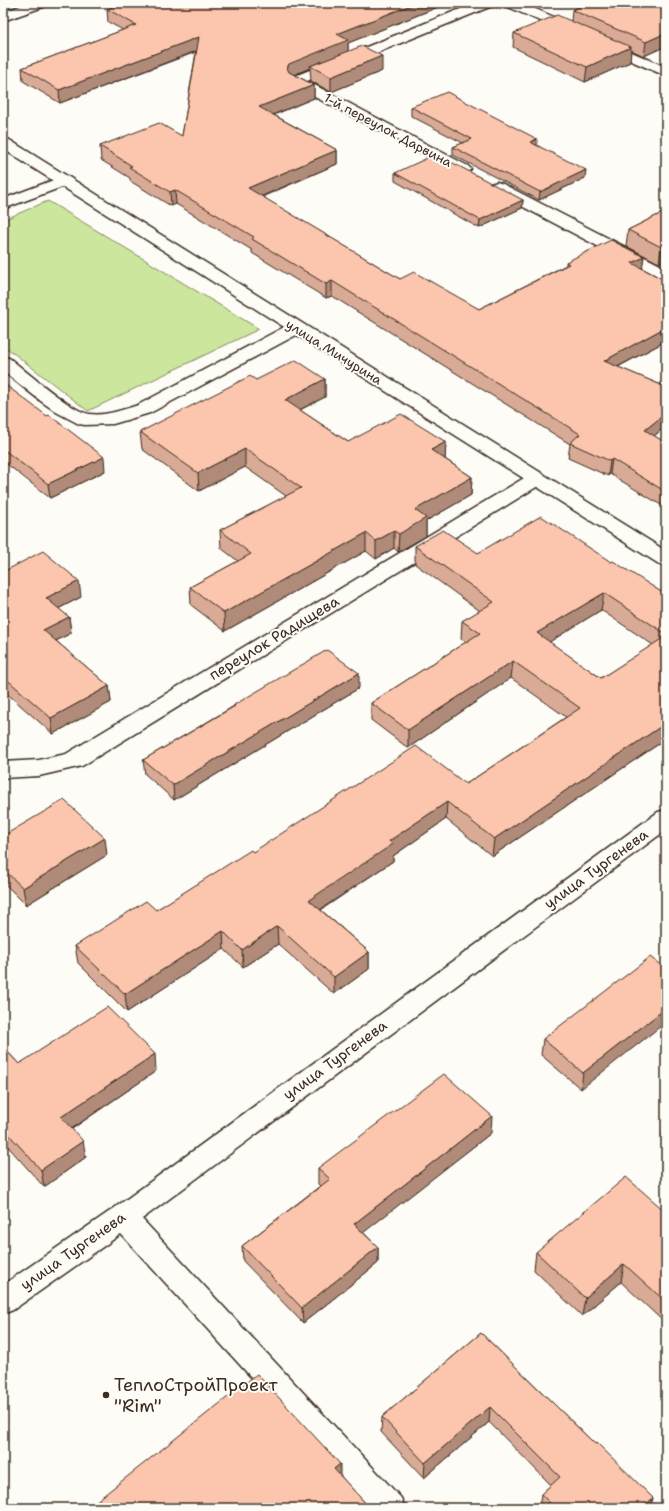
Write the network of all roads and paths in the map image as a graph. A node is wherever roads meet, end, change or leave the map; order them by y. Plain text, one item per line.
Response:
1 (41, 3) edge
2 (487, 3) edge
3 (511, 3) edge
4 (3, 17) edge
5 (666, 72) edge
6 (3, 142) edge
7 (64, 181) junction
8 (3, 204) edge
9 (666, 275) edge
10 (296, 328) junction
11 (3, 362) edge
12 (536, 479) junction
13 (666, 560) edge
14 (3, 770) edge
15 (666, 818) edge
16 (122, 1217) junction
17 (3, 1301) edge
18 (390, 1508) edge

1 - 4 street
2 - 9 street, 1-й переулок Дарвина
3 - 5 street
6 - 7 street, улица Мичурина
7 - 8 street
7 - 10 street, улица Мичурина
10 - 11 street
10 - 12 street, улица Мичурина
12 - 13 street, улица Мичурина
12 - 14 street, переулок Радищева
15 - 16 street, улица Тургенева
16 - 17 street, улица Тургенева
16 - 18 street

